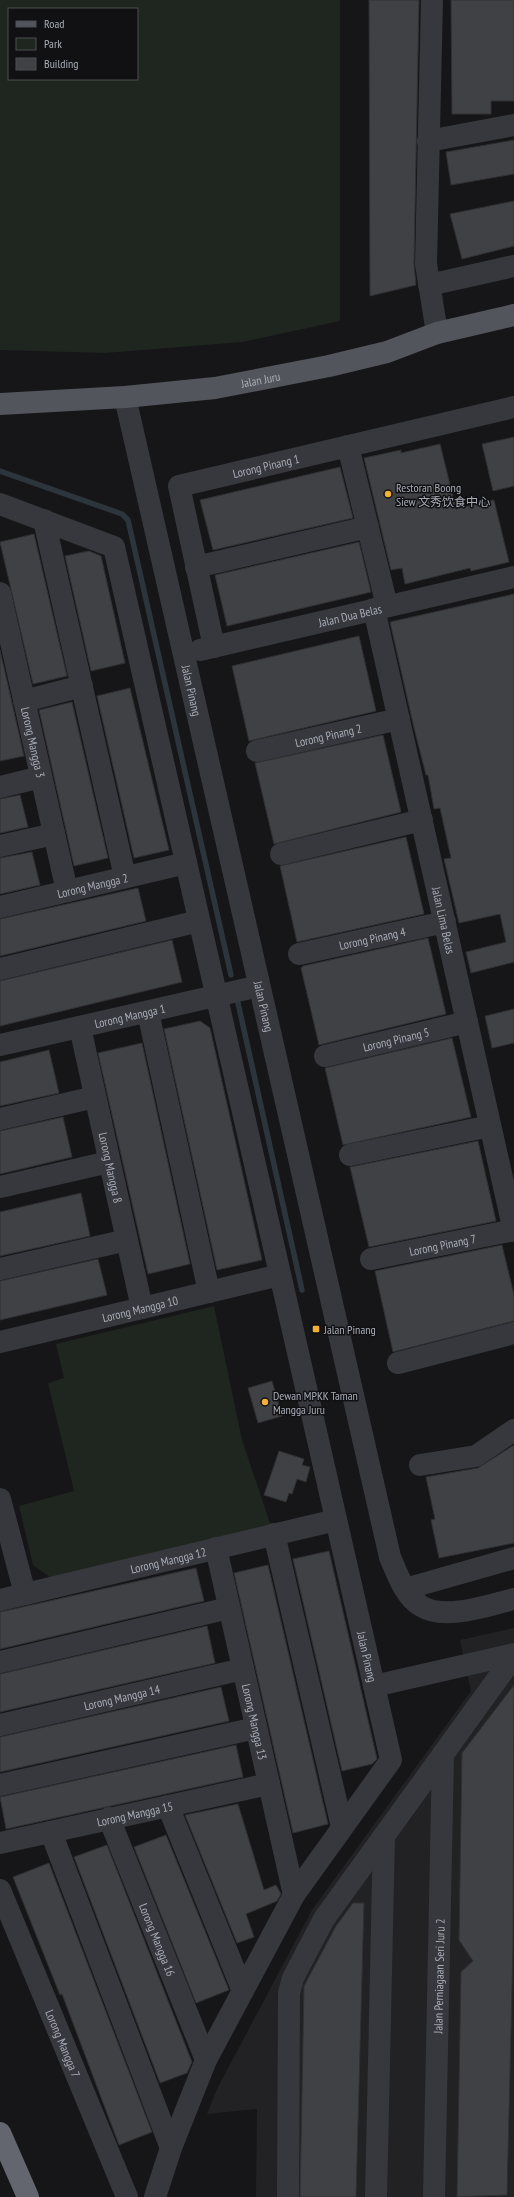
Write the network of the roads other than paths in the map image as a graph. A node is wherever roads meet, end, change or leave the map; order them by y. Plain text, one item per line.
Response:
1 (432, 0) edge
2 (514, 125) edge
3 (428, 141) junction
4 (514, 266) edge
5 (429, 284) junction
6 (514, 315) edge
7 (437, 333) junction
8 (125, 397) junction
9 (0, 404) edge
10 (514, 407) edge
11 (348, 446) junction
12 (0, 504) edge
13 (44, 520) junction
14 (368, 527) junction
15 (196, 567) junction
16 (514, 577) edge
17 (0, 593) edge
18 (380, 608) junction
19 (214, 647) junction
20 (185, 654) junction
21 (82, 686) junction
22 (24, 701) junction
23 (399, 719) junction
24 (257, 751) dead end
25 (41, 777) junction
26 (0, 787) edge
27 (422, 820) junction
28 (54, 834) junction
29 (0, 846) edge
30 (281, 854) dead end
31 (186, 863) junction
32 (125, 877) junction
33 (67, 891) junction
34 (0, 907) edge
35 (199, 921) junction
36 (445, 922) junction
37 (300, 954) dead end
38 (0, 970) edge
39 (259, 986) junction
40 (216, 996) junction
41 (148, 1012) junction
42 (467, 1022) junction
43 (80, 1027) junction
44 (0, 1045) edge
45 (324, 1056) dead end
46 (95, 1097) junction
47 (0, 1119) edge
48 (490, 1126) junction
49 (350, 1155) dead end
50 (109, 1162) junction
51 (0, 1187) edge
52 (514, 1230) edge
53 (127, 1240) junction
54 (371, 1259) dead end
55 (0, 1269) edge
56 (280, 1275) junction
57 (209, 1292) junction
58 (142, 1308) junction
59 (514, 1333) edge
60 (0, 1342) edge
61 (398, 1363) dead end
62 (514, 1430) edge
63 (420, 1465) dead end
64 (0, 1499) edge
65 (336, 1520) junction
66 (274, 1534) junction
67 (216, 1548) junction
68 (514, 1558) edge
69 (405, 1589) junction
70 (26, 1594) junction
71 (514, 1599) edge
72 (0, 1600) edge
73 (229, 1608) junction
74 (514, 1655) edge
75 (0, 1662) edge
76 (465, 1665) junction
77 (243, 1669) junction
78 (374, 1686) junction
79 (480, 1704) junction
80 (0, 1725) edge
81 (256, 1728) junction
82 (444, 1754) junction
83 (269, 1784) junction
84 (0, 1786) edge
85 (168, 1806) junction
86 (109, 1818) junction
87 (342, 1827) junction
88 (51, 1832) junction
89 (384, 1836) junction
90 (0, 1843) edge
91 (0, 1890) edge
92 (294, 1895) junction
93 (243, 1992) junction
94 (206, 2060) junction
95 (0, 2133) edge
96 (171, 2148) junction
97 (28, 2197) edge
98 (127, 2197) edge
99 (155, 2197) edge
100 (288, 2197) edge
101 (376, 2197) edge
102 (434, 2197) edge

1 - 3 street
2 - 3 street
3 - 5 street
4 - 5 street
5 - 7 street
6 - 7 main road, Jalan Juru
7 - 8 main road, Jalan Juru
8 - 9 main road, Jalan Juru
8 - 20 street, Jalan Pinang
10 - 11 street, Lorong Pinang 1
11 - 14 street, Jalan Lima Belas
11 - 15 street, Lorong Pinang 1
12 - 13 street
13 - 21 street
13 - 31 street, Jalan Pinang
14 - 15 street
14 - 18 street, Jalan Lima Belas
15 - 19 street, Lorong Pinang 1
16 - 18 street, Jalan Dua Belas
17 - 22 street, Lorong Mangga 3
18 - 19 street, Jalan Dua Belas
18 - 23 street, Jalan Lima Belas
19 - 20 street, Jalan Dua Belas
20 - 39 street, Jalan Pinang
21 - 22 street
21 - 32 street
22 - 25 street, Lorong Mangga 3
23 - 24 street, Lorong Pinang 2
23 - 27 street, Jalan Lima Belas
25 - 26 street
25 - 28 street, Lorong Mangga 3
27 - 30 street
27 - 36 street, Jalan Lima Belas
28 - 29 street
28 - 33 street, Lorong Mangga 3
31 - 32 street, Lorong Mangga 2
31 - 35 street, Jalan Pinang
32 - 33 street, Lorong Mangga 2
33 - 34 street, Lorong Mangga 2
35 - 38 street
35 - 40 street, Jalan Pinang
36 - 37 street, Lorong Pinang 4
36 - 42 street, Jalan Lima Belas
39 - 40 street, Lorong Mangga 1
39 - 69 street, Jalan Pinang
40 - 41 street, Lorong Mangga 1
40 - 56 street, Jalan Pinang
41 - 43 street, Lorong Mangga 1
41 - 57 street
42 - 45 street, Lorong Pinang 5
42 - 48 street, Jalan Lima Belas
43 - 44 street, Lorong Mangga 1
43 - 46 street, Lorong Mangga 8
46 - 47 street
46 - 50 street, Lorong Mangga 8
48 - 49 street
48 - 52 street, Jalan Lima Belas
50 - 51 street
50 - 53 street, Lorong Mangga 8
52 - 54 street, Lorong Pinang 7
53 - 55 street
53 - 58 street, Lorong Mangga 8
56 - 57 street, Lorong Mangga 10
56 - 65 street, Jalan Pinang
57 - 58 street, Lorong Mangga 10
58 - 60 street, Lorong Mangga 10
59 - 61 street
62 - 63 street
64 - 70 street
65 - 66 street, Lorong Mangga 12
65 - 78 street, Jalan Pinang
66 - 67 street, Lorong Mangga 12
66 - 87 street
67 - 70 street, Lorong Mangga 12
67 - 73 street, Lorong Mangga 13
68 - 69 street
69 - 71 street, Jalan Pinang
70 - 72 street, Lorong Mangga 12
73 - 75 street
73 - 77 street, Lorong Mangga 13
74 - 76 street
74 - 79 street
76 - 78 street
76 - 79 street
77 - 80 street, Lorong Mangga 14
77 - 81 street, Lorong Mangga 13
78 - 87 street, Jalan Pinang
79 - 82 street
81 - 83 street, Lorong Mangga 13
81 - 84 street
82 - 89 street
82 - 102 street, Jalan Perniagaan Seri Juru 2
83 - 85 street, Lorong Mangga 15
83 - 92 street, Lorong Mangga 13
85 - 86 street, Lorong Mangga 15
85 - 93 street
86 - 88 street, Lorong Mangga 15
86 - 94 street, Lorong Mangga 16
87 - 92 street
88 - 90 street, Lorong Mangga 15
88 - 96 street
89 - 100 street
89 - 101 street
91 - 98 street, Lorong Mangga 7
92 - 93 street
93 - 94 street
94 - 96 street
95 - 97 highway
96 - 99 street

